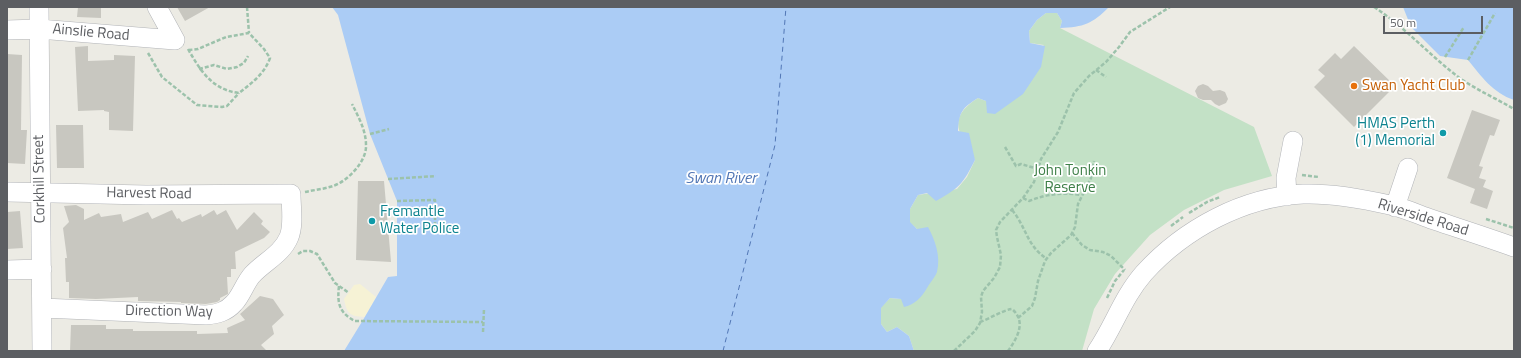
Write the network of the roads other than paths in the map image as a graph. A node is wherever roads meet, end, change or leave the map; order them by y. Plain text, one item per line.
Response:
1 (39, 7) edge
2 (157, 7) edge
3 (39, 29) junction
4 (7, 30) edge
5 (1293, 140) dead end
6 (1408, 168) dead end
7 (1287, 187) junction
8 (7, 192) edge
9 (40, 192) junction
10 (291, 194) joint
11 (1395, 206) junction
12 (1514, 247) edge
13 (42, 269) junction
14 (7, 270) edge
15 (42, 308) junction
16 (1102, 348) edge
17 (42, 351) edge

1 - 3 street, Corkhill Street
2 - 3 street, Ainslie Road
3 - 4 street, Ainslie Road
3 - 9 street, Corkhill Street
5 - 7 street
6 - 11 street
7 - 11 street, Riverside Road
7 - 16 street, Riverside Road
8 - 9 street, Harvest Road
9 - 10 street, Harvest Road
9 - 13 street, Corkhill Street
10 - 15 street, Direction Way
11 - 12 street, Riverside Road
13 - 14 street
13 - 15 street, Corkhill Street
15 - 17 street, Corkhill Street

